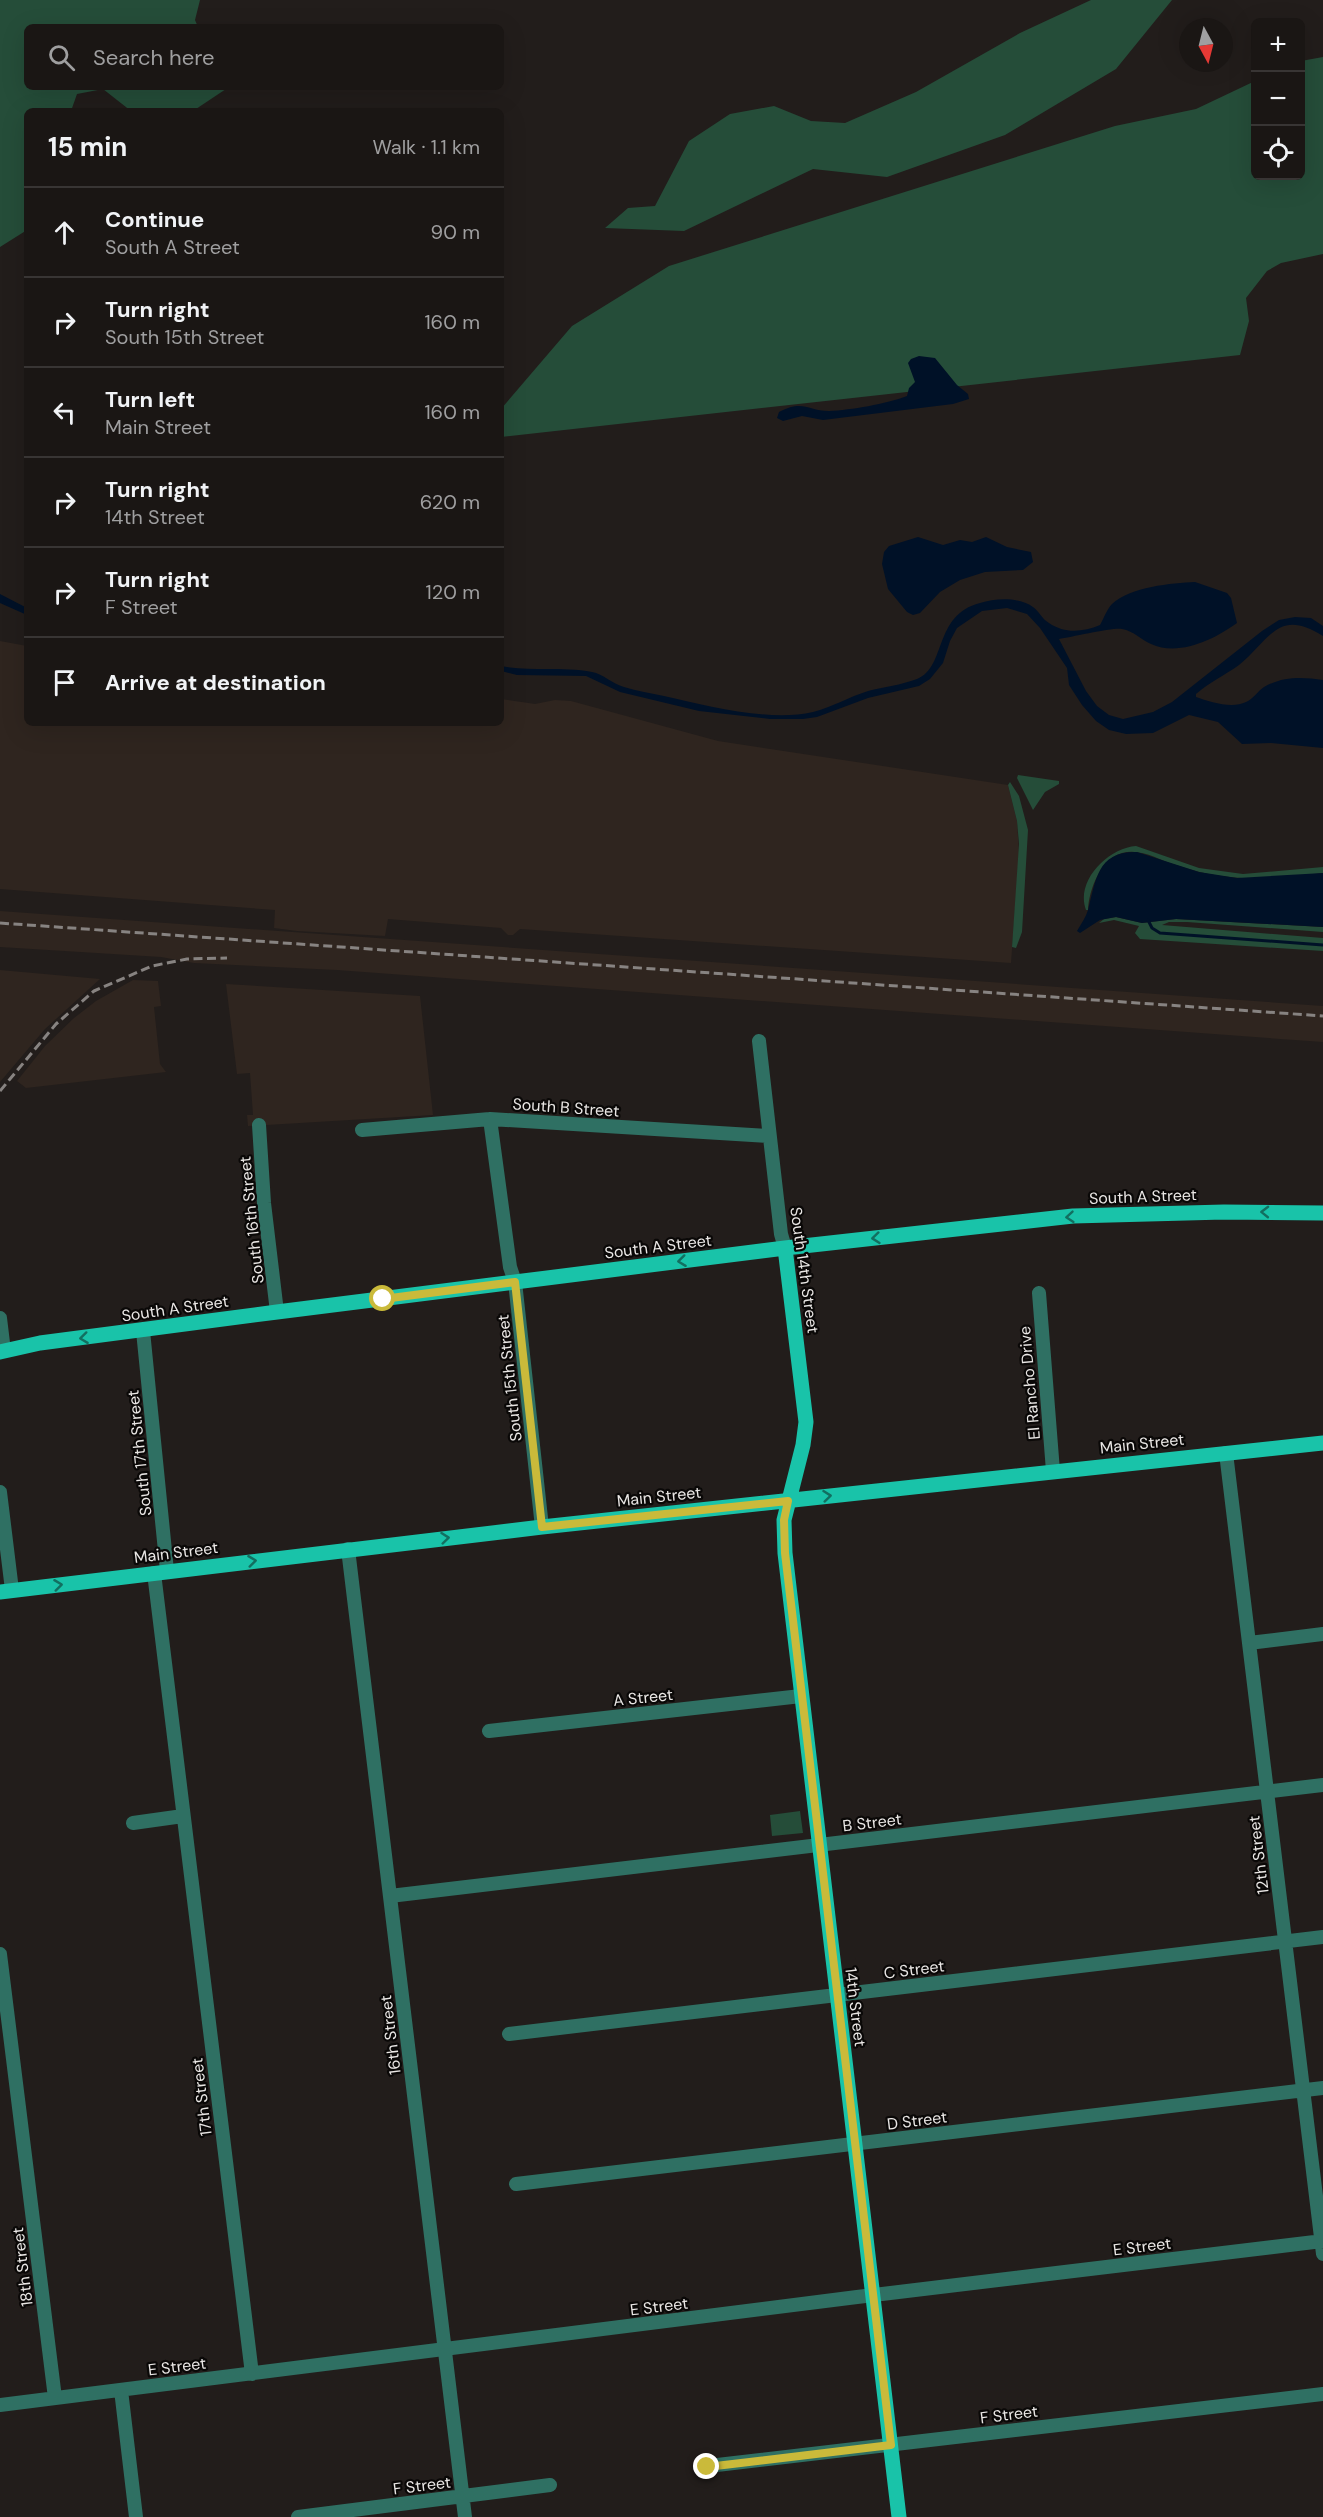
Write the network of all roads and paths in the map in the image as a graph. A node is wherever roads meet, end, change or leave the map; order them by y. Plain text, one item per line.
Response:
1 (759, 1041) dead end
2 (490, 1119) junction
3 (260, 1125) dead end
4 (362, 1130) dead end
5 (769, 1136) junction
6 (1323, 1213) edge
7 (785, 1248) junction
8 (515, 1282) junction
9 (1039, 1293) dead end
10 (277, 1312) junction
11 (0, 1318) edge
12 (142, 1331) junction
13 (2, 1351) edge
14 (1323, 1443) edge
15 (1226, 1453) junction
16 (1053, 1471) junction
17 (0, 1492) edge
18 (788, 1501) junction
19 (542, 1527) junction
20 (348, 1549) junction
21 (160, 1572) junction
22 (6, 1591) edge
23 (1323, 1634) edge
24 (1249, 1643) junction
25 (801, 1696) junction
26 (489, 1731) dead end
27 (1323, 1785) edge
28 (1266, 1791) junction
29 (183, 1816) junction
30 (133, 1823) dead end
31 (818, 1845) junction
32 (390, 1896) junction
33 (1323, 1937) edge
34 (1284, 1941) junction
35 (0, 1953) edge
36 (837, 1995) junction
37 (509, 2034) dead end
38 (1323, 2088) edge
39 (1303, 2091) junction
40 (854, 2144) junction
41 (516, 2184) dead end
42 (1322, 2246) edge
43 (873, 2295) junction
44 (446, 2350) junction
45 (252, 2374) junction
46 (121, 2390) junction
47 (1323, 2394) edge
48 (55, 2398) junction
49 (0, 2405) edge
50 (891, 2445) junction
51 (700, 2468) dead end
52 (550, 2485) dead end
53 (463, 2497) junction
54 (136, 2517) edge
55 (298, 2517) edge
56 (465, 2517) edge
57 (899, 2517) edge

1 - 5 street, South 14th Street
2 - 4 street, South B Street
2 - 5 street, South B Street
2 - 8 street, South 15th Street
3 - 10 street, South 16th Street
5 - 7 street, South 14th Street
6 -> 7 main road, South A Street
7 -> 8 main road, South A Street
7 - 18 main road, South 14th Street
8 - 10 main road, South A Street
8 - 19 street, South 15th Street
9 - 16 street, El Rancho Drive
10 - 12 main road, South A Street
11 - 13 street
12 -> 13 main road, South A Street
12 - 21 street, South 17th Street
14 - 15 main road, Main Street
15 - 16 main road, Main Street
15 - 24 street, 12th Street
18 -> 16 main road, Main Street
17 - 22 street
18 - 19 main road, Main Street
18 - 25 main road, 14th Street
20 -> 19 main road, Main Street
21 -> 20 main road, Main Street
20 - 32 street, 16th Street
22 -> 21 main road, Main Street
21 - 29 street, 17th Street
23 - 24 street
24 - 28 street, 12th Street
25 - 26 street, A Street
25 - 31 main road, 14th Street
27 - 28 street, B Street
28 - 31 street, B Street
28 - 34 street, 12th Street
29 - 30 street
29 - 45 street, 17th Street
31 - 32 street, B Street
31 - 36 main road, 14th Street
32 - 44 street, 16th Street
33 - 34 street, C Street
34 - 36 street, C Street
34 - 39 street, 12th Street
35 - 48 street, 18th Street
36 - 37 street, C Street
36 - 40 main road, 14th Street
38 - 39 street, D Street
39 - 40 street, D Street
39 - 42 street, 12th Street
40 - 41 street, D Street
40 - 43 main road, 14th Street
42 - 43 street, E Street
43 - 44 street, E Street
43 - 50 main road, 14th Street
44 - 45 street, E Street
44 - 53 street, 16th Street
45 - 46 street, E Street
46 - 48 street, E Street
46 - 54 street
47 - 50 street, F Street
48 - 49 street, E Street
50 - 51 street, F Street
50 - 57 main road, 14th Street
52 - 53 street, F Street
53 - 55 street, F Street
53 - 56 street, 16th Street

